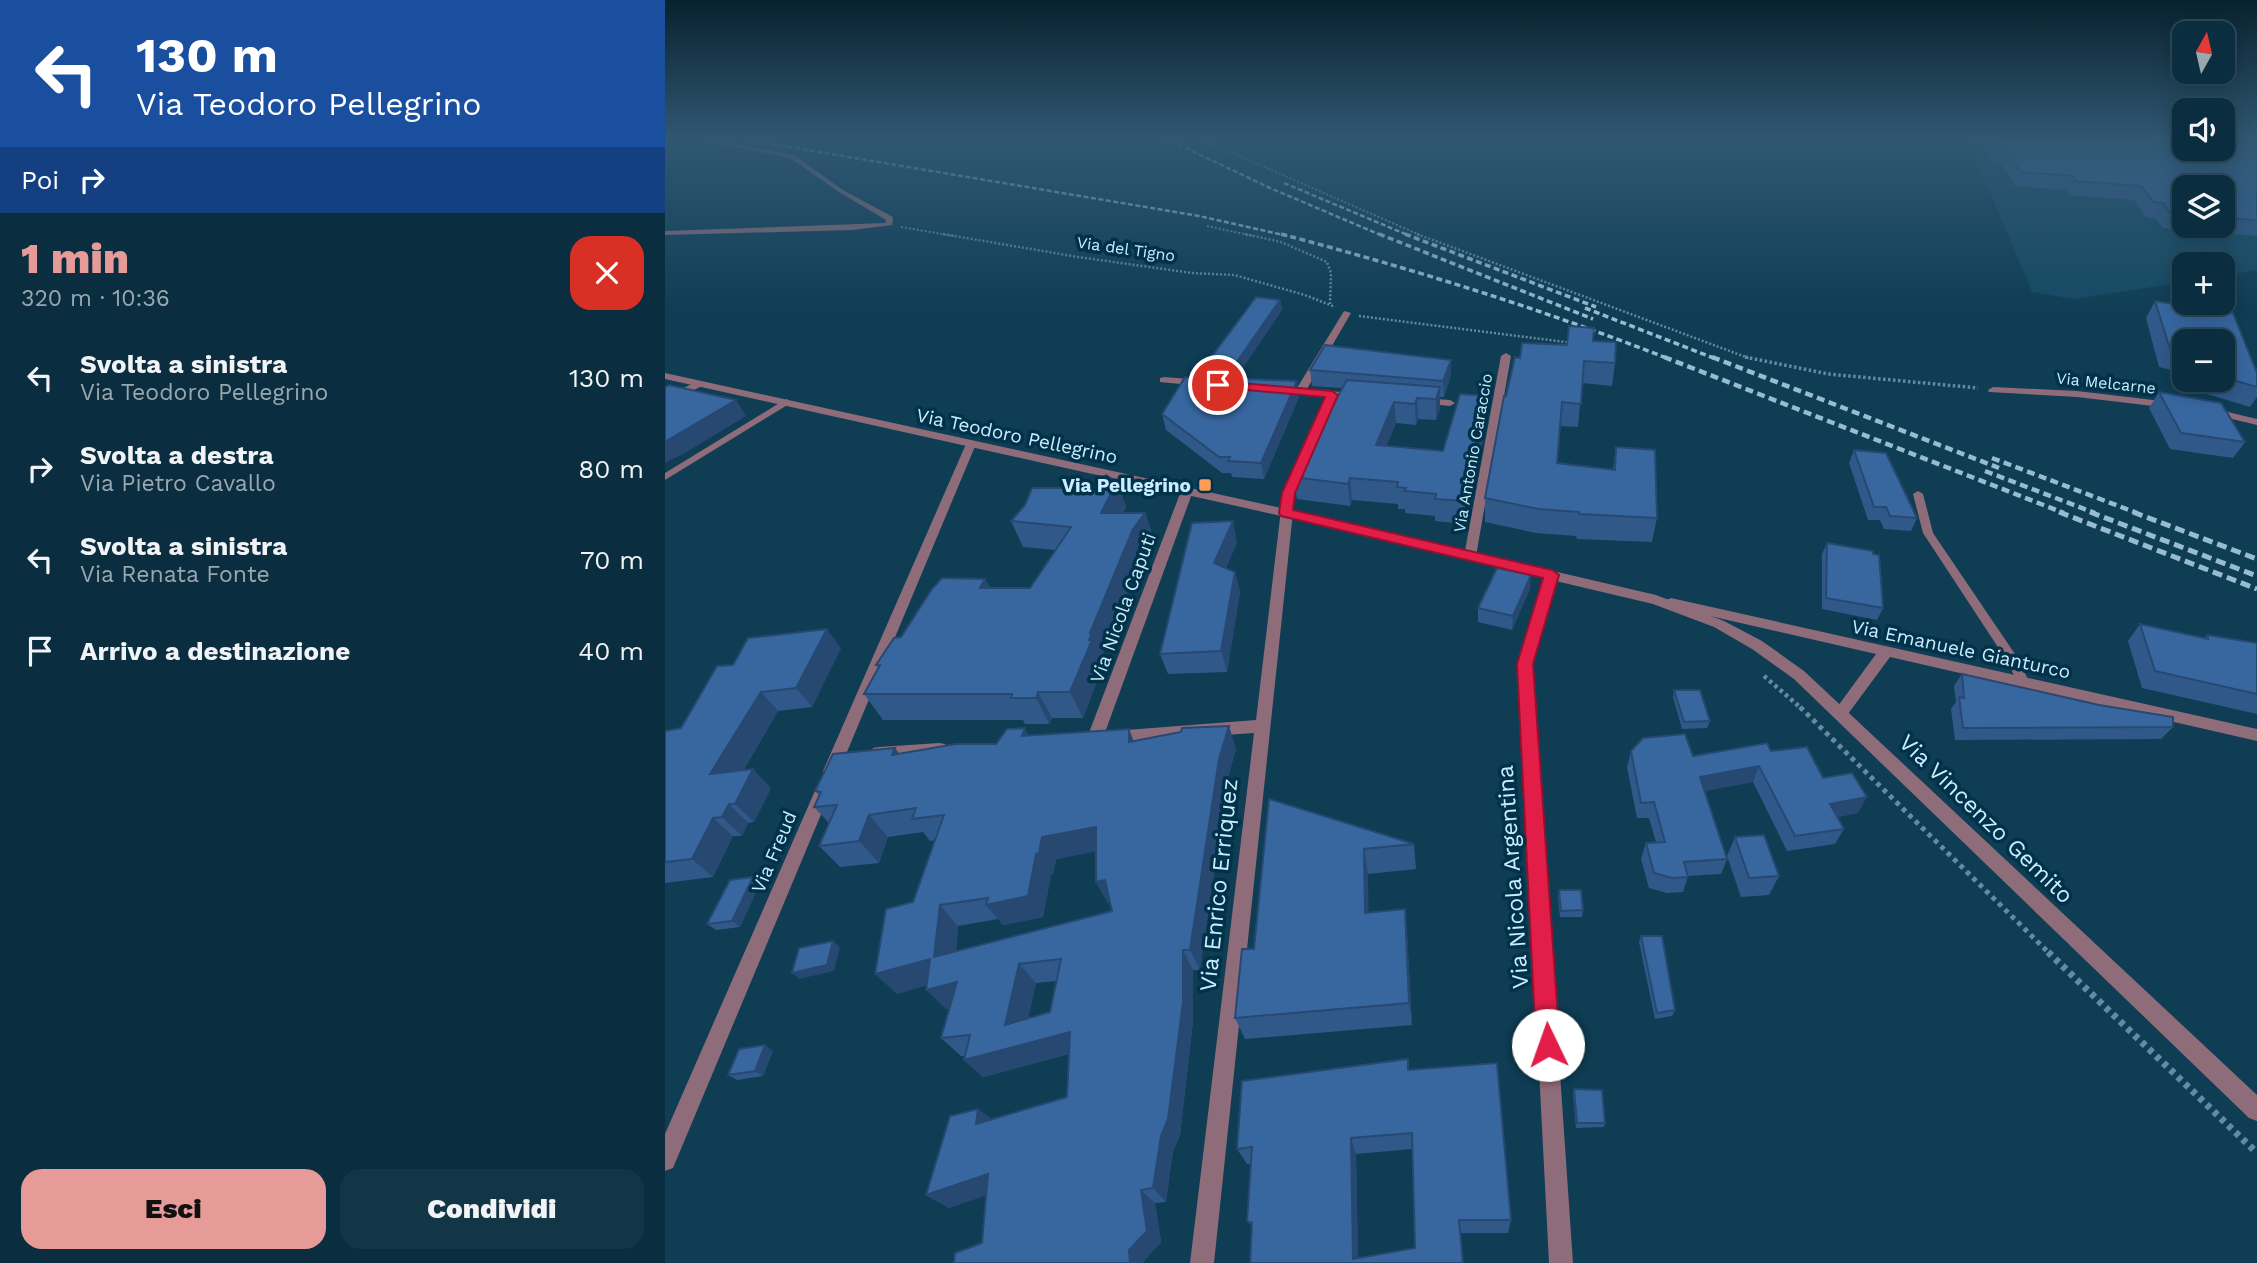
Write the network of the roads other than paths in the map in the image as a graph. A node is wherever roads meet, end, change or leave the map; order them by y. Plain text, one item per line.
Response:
1 (851, 197) edge
2 (665, 233) edge
3 (1347, 313) road end
4 (1506, 356) dead end
5 (665, 376) edge
6 (1164, 380) dead end
7 (698, 384) junction
8 (1218, 385) edge
9 (1273, 389) edge
10 (1993, 390) road end
11 (1300, 392) junction
12 (1332, 395) junction
13 (1346, 396) edge
14 (1411, 400) edge
15 (665, 401) edge
16 (786, 402) junction
17 (1450, 403) dead end
18 (2188, 407) edge
19 (2200, 409) edge
20 (2257, 422) edge
21 (971, 444) junction
22 (665, 477) edge
23 (1187, 491) junction
24 (1918, 494) dead end
25 (1286, 513) junction
26 (1470, 556) junction
27 (1552, 575) junction
28 (1656, 600) junction
29 (1886, 652) junction
30 (2023, 682) junction
31 (1840, 715) junction
32 (1262, 726) junction
33 (2257, 735) edge
34 (960, 747) edge
35 (851, 755) junction
36 (2257, 1110) edge
37 (665, 1160) edge
38 (1202, 1263) edge
39 (1561, 1263) edge

1 - 2 street
3 - 11 street
4 - 26 street, Via Antonio Caraccio
5 - 7 street, Via Teodoro Pellegrino
6 - 8 street
7 - 15 street
7 - 16 street, Via Teodoro Pellegrino
9 - 11 street
10 - 18 street, Via Melcarne
11 - 12 street
12 - 13 street
12 - 25 street, Via Enrico Erriquez
14 - 17 street
16 - 21 street, Via Teodoro Pellegrino
16 - 22 lane
19 - 20 street
21 - 23 street, Via Teodoro Pellegrino
21 - 35 street, Via Freud
23 - 25 street, Via Teodoro Pellegrino
23 - 32 street, Via Nicola Caputi
24 - 30 lane
25 - 26 street, Via Teodoro Pellegrino
25 - 32 street, Via Enrico Erriquez
26 - 27 street, Via Teodoro Pellegrino
27 - 28 street, Via Teodoro Pellegrino
27 - 39 street, Via Nicola Argentina
28 - 29 street, Via Emanuele Gianturco
28 - 31 street, Via Vincenzo Gemito
29 - 30 street, Via Emanuele Gianturco
29 - 31 street
30 - 33 street, Via Emanuele Gianturco
31 - 36 street, Via Vincenzo Gemito
32 - 38 street, Via Enrico Erriquez
34 - 35 street
35 - 37 street, Via Freud

